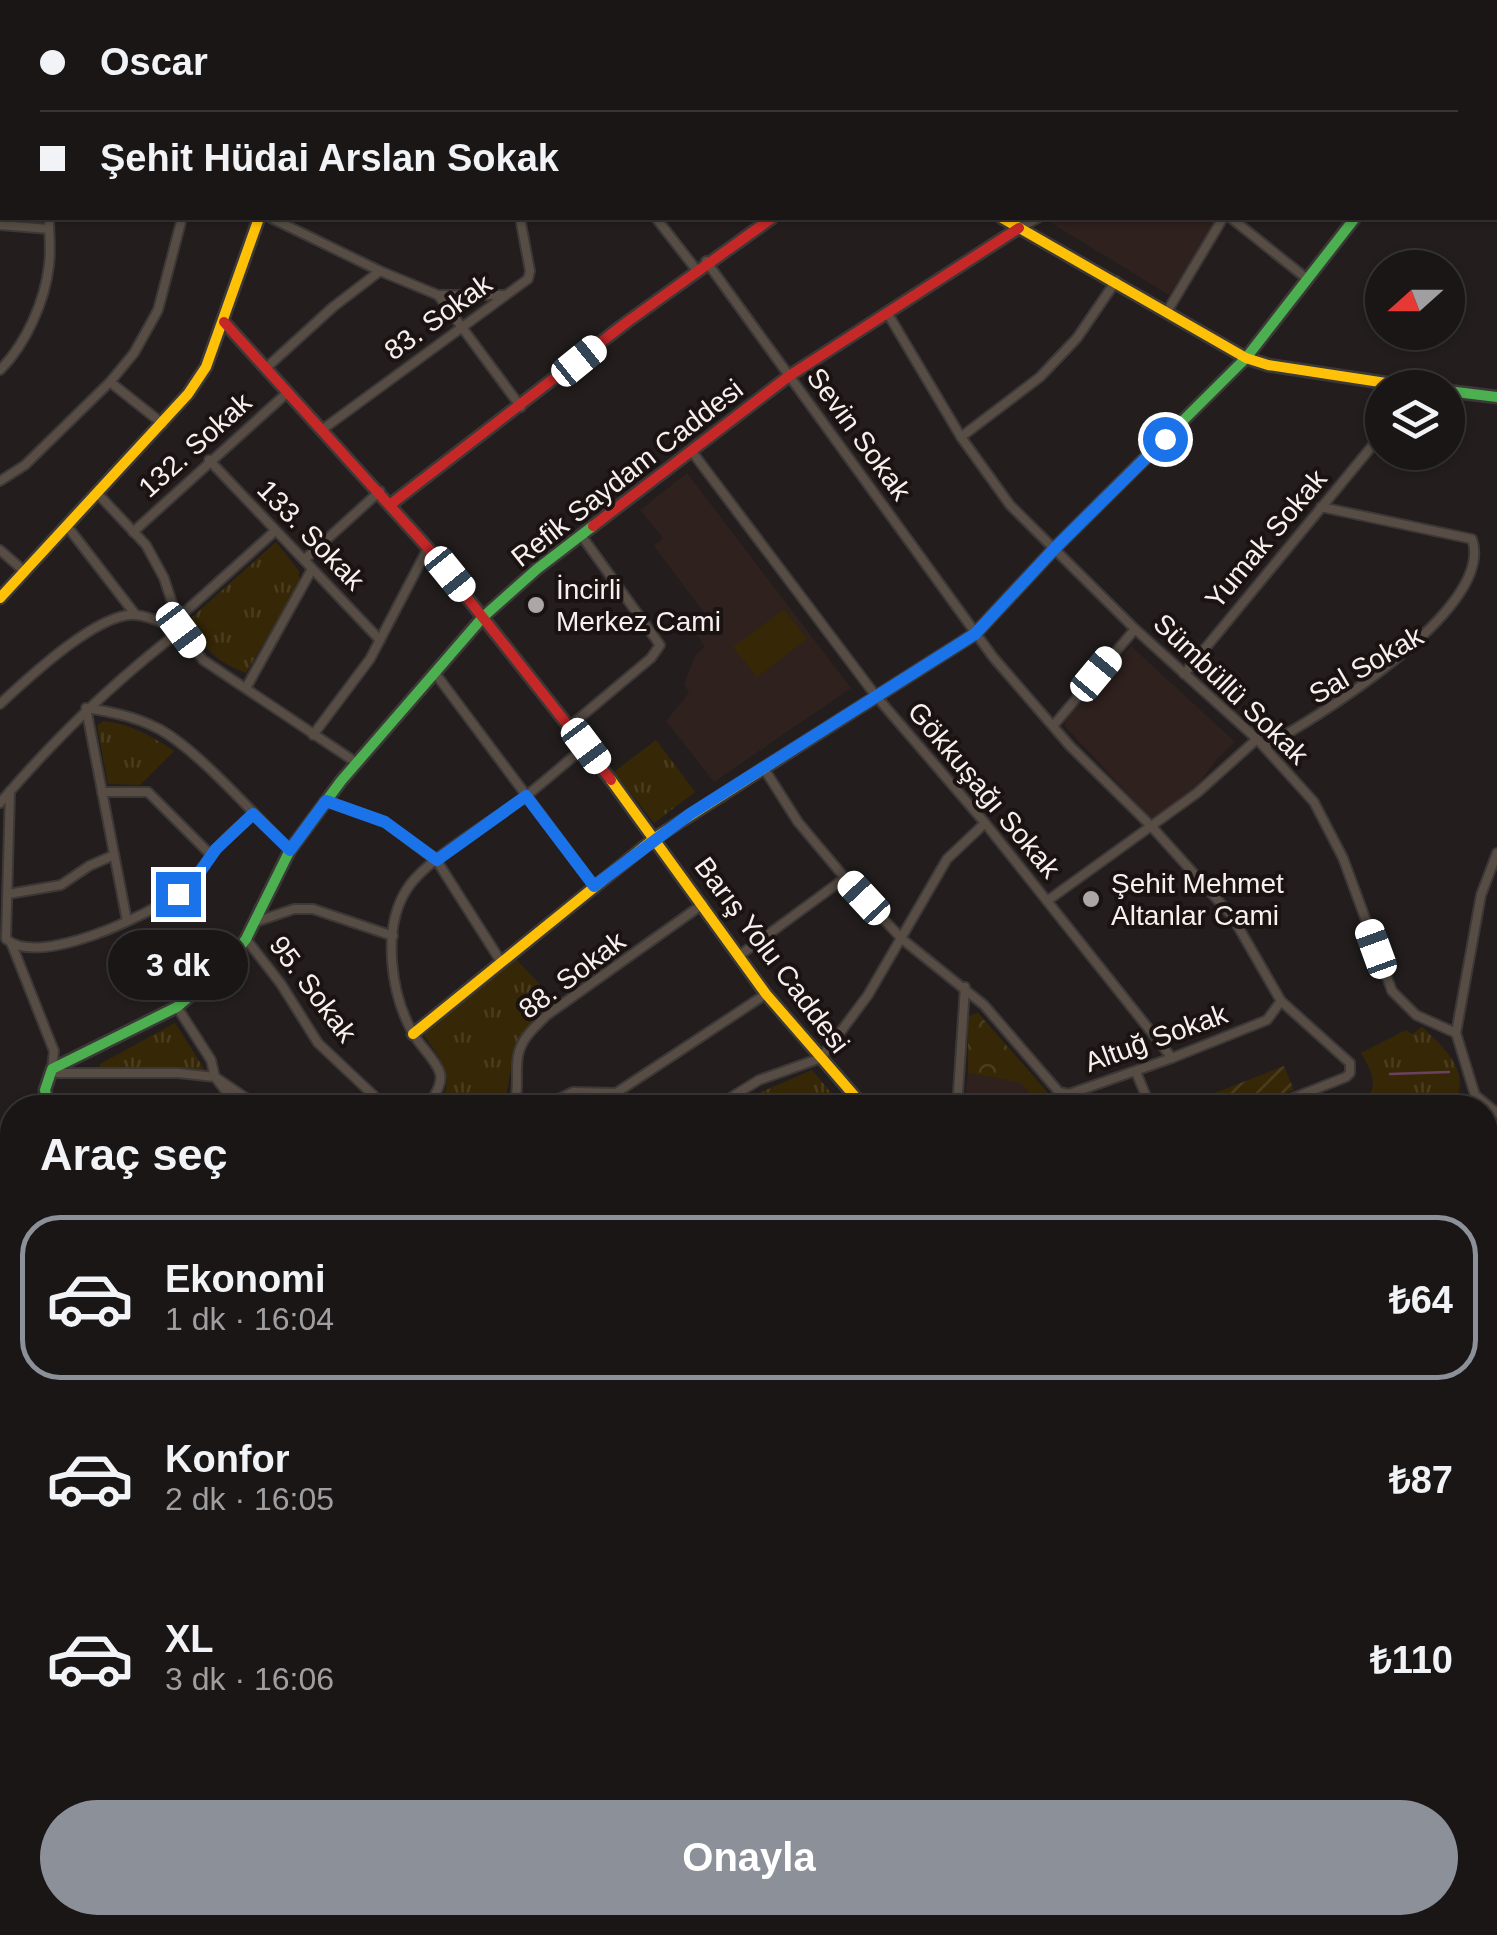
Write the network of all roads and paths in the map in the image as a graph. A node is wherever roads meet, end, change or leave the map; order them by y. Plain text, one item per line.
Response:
1 (49, 220) edge
2 (181, 220) edge
3 (258, 220) edge
4 (275, 220) edge
5 (520, 220) edge
6 (658, 220) edge
7 (769, 220) edge
8 (1006, 220) edge
9 (1034, 220) edge
10 (1222, 220) edge
11 (1234, 220) edge
12 (1353, 220) edge
13 (0, 225) edge
14 (1020, 228) junction
15 (49, 229) junction
16 (706, 261) junction
17 (695, 268) junction
18 (380, 271) junction
19 (1306, 278) junction
20 (1116, 281) junction
21 (438, 295) junction
22 (506, 295) junction
23 (1168, 310) junction
24 (888, 314) junction
25 (224, 322) junction
26 (462, 326) junction
27 (1246, 358) junction
28 (266, 368) junction
29 (0, 370) edge
30 (789, 376) junction
31 (1365, 380) edge
32 (110, 382) junction
33 (288, 392) junction
34 (1465, 393) edge
35 (1497, 397) edge
36 (521, 407) junction
37 (163, 424) junction
38 (323, 429) junction
39 (961, 437) junction
40 (693, 453) junction
41 (1365, 455) edge
42 (209, 460) junction
43 (0, 480) edge
44 (380, 492) junction
45 (98, 494) junction
46 (392, 504) junction
47 (1322, 507) junction
48 (67, 526) junction
49 (276, 531) junction
50 (133, 532) junction
51 (581, 535) junction
52 (1480, 545) dead end
53 (1056, 547) junction
54 (428, 548) junction
55 (0, 550) edge
56 (304, 560) junction
57 (312, 569) junction
58 (24, 572) junction
59 (0, 598) edge
60 (136, 614) junction
61 (483, 617) junction
62 (178, 619) junction
63 (1134, 629) junction
64 (181, 630) junction
65 (975, 634) junction
66 (380, 640) junction
67 (434, 672) junction
68 (1184, 674) junction
69 (1382, 684) dead end
70 (246, 688) junction
71 (876, 696) junction
72 (0, 704) edge
73 (86, 708) junction
74 (570, 726) junction
75 (1054, 726) junction
76 (312, 734) junction
77 (1257, 738) junction
78 (1232, 744) dead end
79 (586, 746) junction
80 (1264, 746) junction
81 (1240, 752) junction
82 (357, 762) junction
83 (763, 767) junction
84 (10, 791) junction
85 (102, 792) junction
86 (526, 796) junction
87 (326, 801) junction
88 (0, 804) edge
89 (253, 814) junction
90 (985, 823) junction
91 (1152, 827) junction
92 (655, 838) junction
93 (290, 850) junction
94 (1497, 853) edge
95 (114, 855) junction
96 (212, 855) junction
97 (437, 860) junction
98 (846, 878) junction
99 (594, 886) junction
100 (8, 894) junction
101 (1047, 901) junction
102 (703, 904) junction
103 (127, 921) junction
104 (256, 922) junction
105 (394, 936) junction
106 (902, 938) junction
107 (246, 939) junction
108 (4, 942) edge
109 (740, 955) junction
110 (500, 960) junction
111 (965, 987) junction
112 (766, 994) junction
113 (1282, 1001) junction
114 (177, 1007) junction
115 (1456, 1033) junction
116 (412, 1034) junction
117 (820, 1058) junction
118 (1172, 1058) junction
119 (52, 1069) junction
120 (1136, 1072) junction
121 (215, 1076) junction
122 (616, 1093) joint
123 (45, 1095) edge
124 (229, 1095) edge
125 (243, 1095) edge
126 (373, 1095) edge
127 (434, 1095) edge
128 (518, 1095) edge
129 (566, 1095) edge
130 (735, 1095) edge
131 (853, 1095) edge
132 (958, 1095) edge
133 (1145, 1095) edge
134 (1301, 1095) edge
135 (1474, 1095) edge

1 - 15 street
2 - 32 street
3 - 25 street
4 - 18 street
5 - 22 street, 83. Sokak
6 - 17 street
7 - 16 street
8 - 14 street
9 - 14 street
10 - 23 street
11 - 19 street
12 - 19 street
13 - 15 street
14 - 20 street
14 - 24 street, Refik Saydam Caddesi
15 - 29 street
16 - 17 street
16 - 30 street, Sevin Sokak
17 - 36 street
18 - 21 street
18 - 28 street
19 - 27 street
20 - 23 street
20 - 39 street
21 - 22 street
21 - 26 street
22 - 26 street, 83. Sokak
23 - 27 street
24 - 30 street, Refik Saydam Caddesi
24 - 39 street, Sümbüllü Sokak
25 - 28 street, Barış Yolu Caddesi
25 - 37 street
26 - 36 street
26 - 38 street, 83. Sokak
27 - 31 street
27 - 53 street
28 - 33 street, Barış Yolu Caddesi
30 - 40 street, Refik Saydam Caddesi
30 - 65 street, Sevin Sokak
32 - 37 street
32 - 43 street
33 - 38 street, Barış Yolu Caddesi
33 - 42 street, 132. Sokak
34 - 35 street
36 - 46 street
37 - 45 street
38 - 44 street, Barış Yolu Caddesi
39 - 53 street, Sümbüllü Sokak
40 - 51 street, Refik Saydam Caddesi
40 - 71 street, Gökkuşağı Sokak
41 - 47 street, Yumak Sokak
42 - 49 street, 133. Sokak
42 - 50 street, 132. Sokak
44 - 46 street, Barış Yolu Caddesi
44 - 56 street
45 - 48 street
45 - 50 street
46 - 54 street, Barış Yolu Caddesi
47 - 52 street
47 - 68 street, Yumak Sokak
48 - 58 street
48 - 60 street
49 - 56 street, 133. Sokak
49 - 62 street
50 - 62 street
51 - 61 street, Refik Saydam Caddesi
51 - 74 street
53 - 63 street, Sümbüllü Sokak
53 - 65 street
54 - 61 street, Barış Yolu Caddesi
54 - 66 street
55 - 58 street
56 - 57 street, 133. Sokak
57 - 66 street, 133. Sokak
57 - 70 street
58 - 59 street
60 - 64 street
60 - 72 street
61 - 67 street, Refik Saydam Caddesi
61 - 74 street, Barış Yolu Caddesi
62 - 64 street
63 - 68 street, Sümbüllü Sokak
63 - 75 street
64 - 70 street
64 - 73 street
65 - 71 street
65 - 75 street, Sevin Sokak
66 - 76 street
67 - 82 street, Refik Saydam Caddesi
67 - 86 street
68 - 77 street, Sümbüllü Sokak
69 - 80 street, Sal Sokak
70 - 76 street
71 - 83 street
71 - 90 street, Gökkuşağı Sokak
73 - 84 street
73 - 85 street
73 - 89 street
74 - 79 street, Barış Yolu Caddesi
75 - 91 street, Sevin Sokak
76 - 82 street
77 - 80 street, Sümbüllü Sokak
77 - 81 street
78 - 81 street
79 - 86 street
79 - 92 street, Barış Yolu Caddesi
80 - 115 street, Sümbüllü Sokak
81 - 91 street
82 - 87 street, Refik Saydam Caddesi
83 - 92 street
83 - 98 street, Altuğ Sokak
84 - 88 street
84 - 100 street
85 - 95 street
85 - 96 street
86 - 97 street
86 - 99 street
87 - 93 street, Refik Saydam Caddesi
87 - 97 street
89 - 93 street
89 - 96 street
90 - 101 street, Gökkuşağı Sokak
90 - 106 street
91 - 101 street
91 - 113 street, Sevin Sokak
92 - 99 street
92 - 102 street, Barış Yolu Caddesi
93 - 104 street, Refik Saydam Caddesi
94 - 115 street
95 - 100 street
95 - 103 street
96 - 103 street
97 - 105 street
97 - 110 street
98 - 106 street, Altuğ Sokak
98 - 109 street
99 - 110 street
100 - 108 street
101 - 118 street, Gökkuşağı Sokak
102 - 109 street, Barış Yolu Caddesi
102 - 128 street, 88. Sokak
103 - 108 street
104 - 105 street
104 - 107 street, Refik Saydam Caddesi
105 - 116 street
106 - 111 street, Altuğ Sokak
106 - 117 street
107 - 114 street, Refik Saydam Caddesi
107 - 126 street, 95. Sokak
108 - 119 street
109 - 112 street, Barış Yolu Caddesi
110 - 116 street
111 - 120 street, Altuğ Sokak
111 - 132 street
112 - 117 street, Barış Yolu Caddesi
112 - 122 street
113 - 118 street, Altuğ Sokak
113 - 134 street, Sevin Sokak
114 - 119 street, Refik Saydam Caddesi
114 - 121 street
115 - 135 street
116 - 127 street
117 - 130 street
117 - 131 street, Barış Yolu Caddesi
118 - 120 street, Altuğ Sokak
119 - 121 street
119 - 123 street
120 - 133 street
121 - 124 street
121 - 125 street
122 - 129 street

